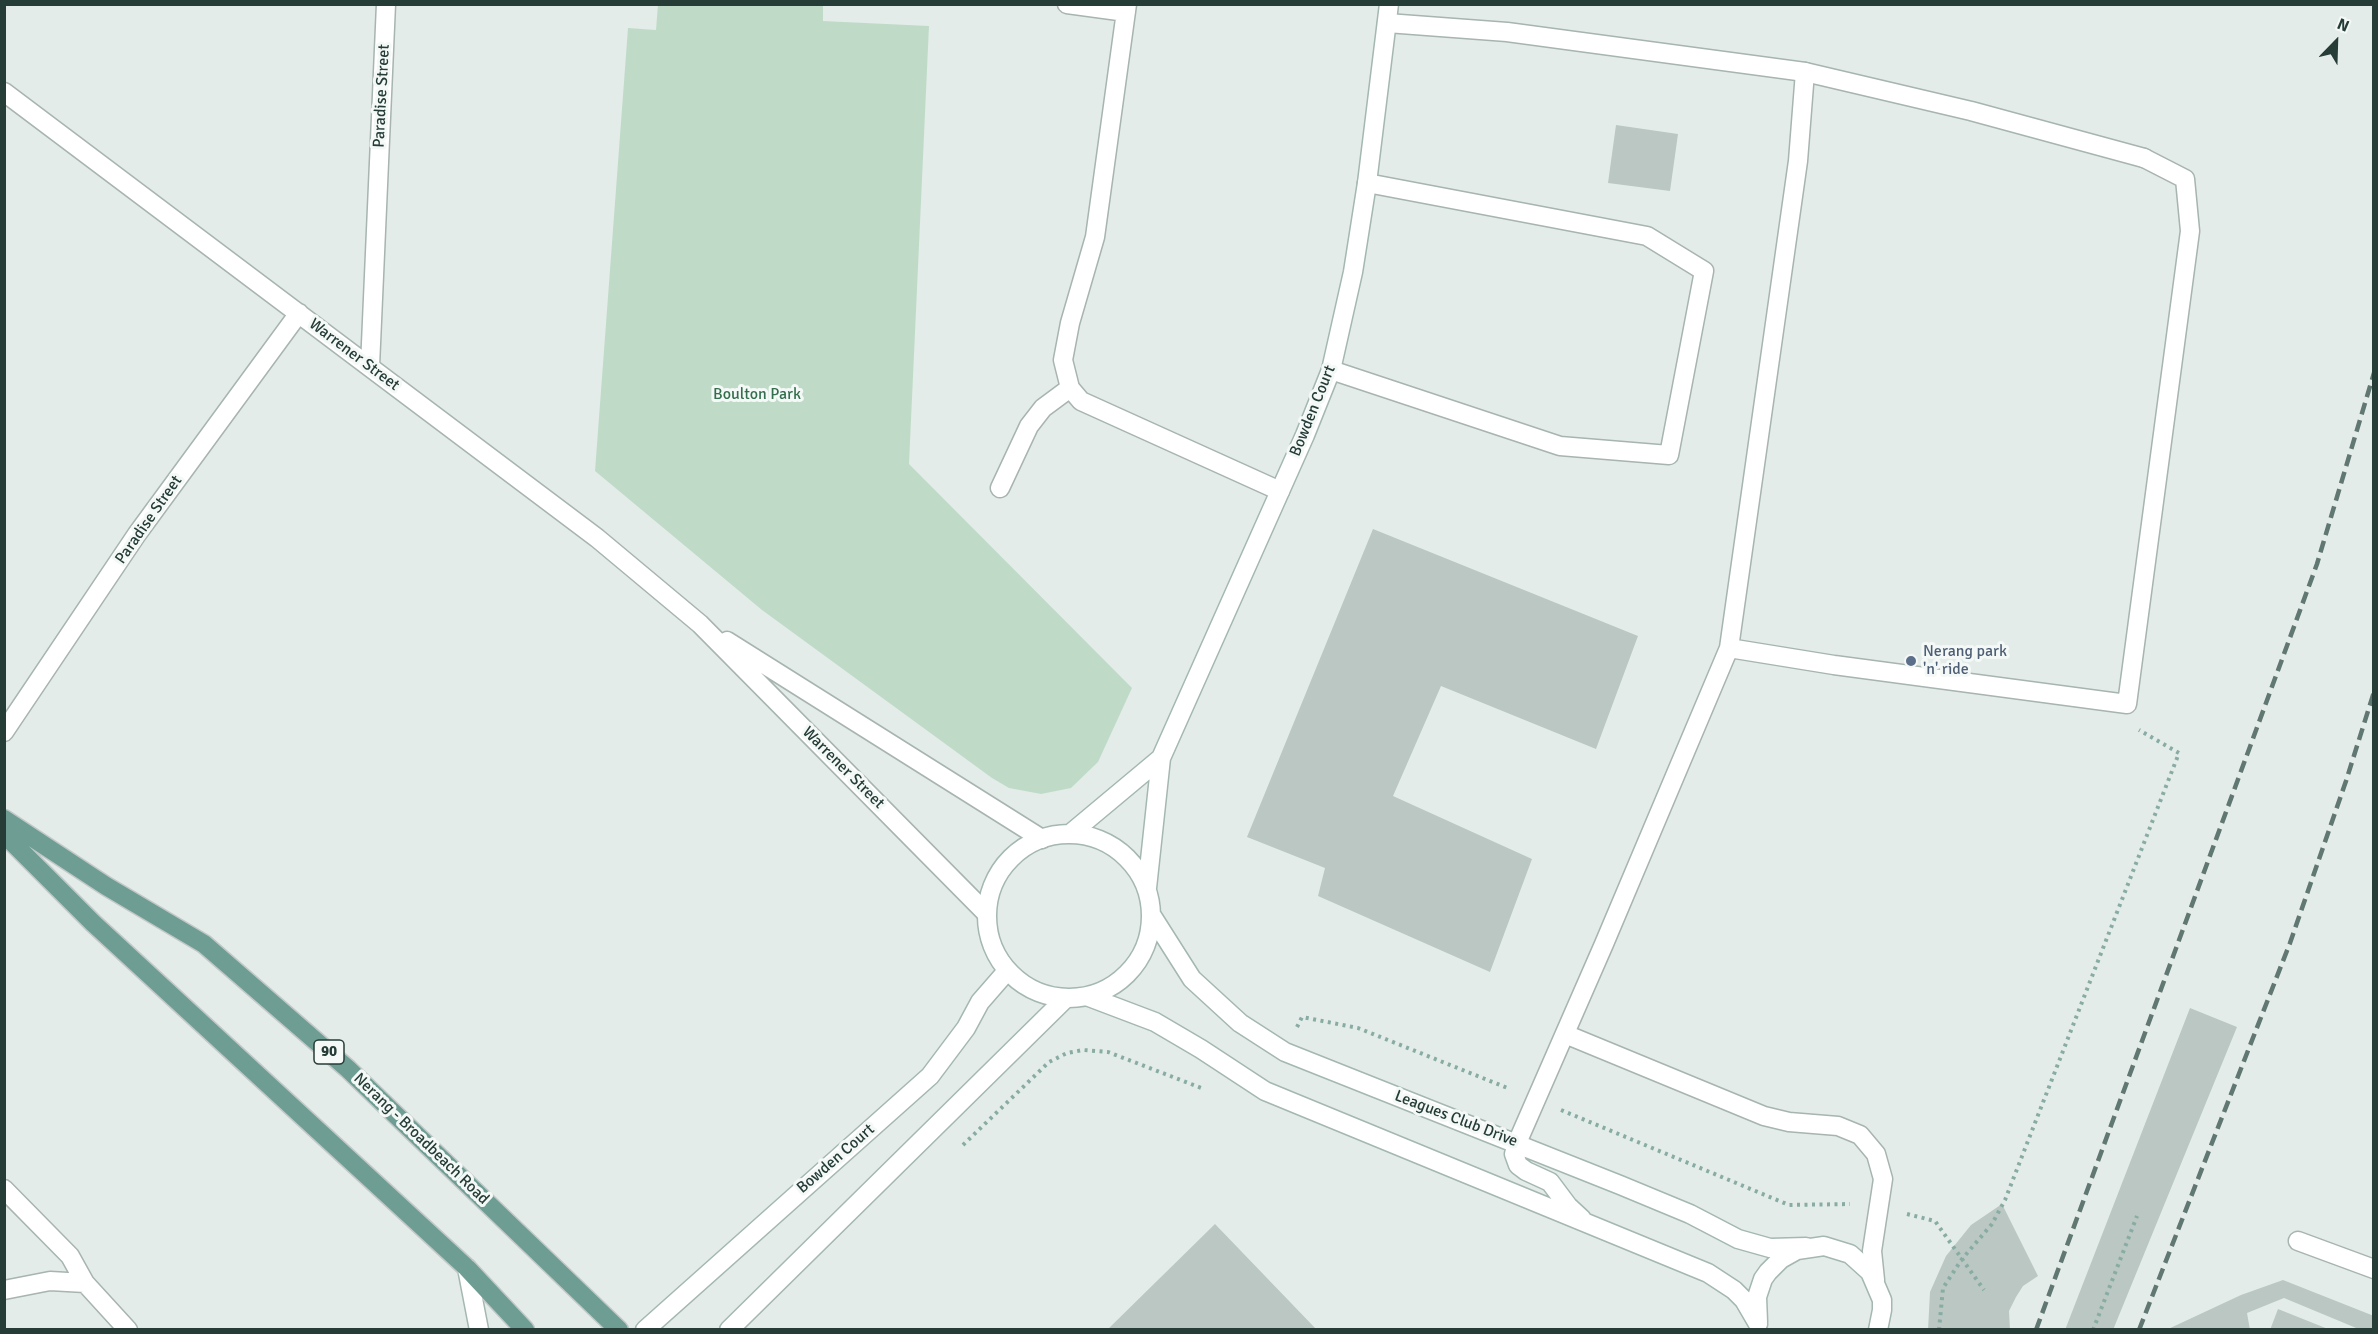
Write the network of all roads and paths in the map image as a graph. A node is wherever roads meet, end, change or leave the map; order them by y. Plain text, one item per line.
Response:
1 (386, 4) edge
2 (1067, 4) edge
3 (1389, 4) edge
4 (1126, 8) edge
5 (1387, 23) junction
6 (1806, 72) junction
7 (4, 92) edge
8 (1367, 183) junction
9 (299, 313) junction
10 (370, 366) junction
11 (1331, 370) junction
12 (1071, 388) junction
13 (1000, 488) dead end
14 (1280, 491) junction
15 (700, 624) junction
16 (1729, 648) junction
17 (2134, 727) dead end
18 (4, 732) edge
19 (1161, 758) junction
20 (4, 819) edge
21 (4, 834) edge
22 (1070, 834) junction
23 (1042, 839) junction
24 (1147, 888) junction
25 (986, 913) junction
26 (1152, 916) junction
27 (1007, 971) junction
28 (1089, 997) junction
29 (1065, 999) junction
30 (1565, 1034) junction
31 (1516, 1143) junction
32 (4, 1189) edge
33 (1879, 1208) junction
34 (2137, 1216) dead end
35 (1600, 1228) junction
36 (2298, 1241) dead end
37 (1806, 1248) junction
38 (1962, 1259) junction
39 (467, 1268) junction
40 (2373, 1269) edge
41 (1875, 1280) junction
42 (85, 1283) junction
43 (4, 1290) edge
44 (1984, 1290) dead end
45 (1759, 1327) edge
46 (128, 1329) edge
47 (479, 1329) edge
48 (525, 1329) edge
49 (619, 1329) edge
50 (645, 1329) edge
51 (729, 1329) edge
52 (1878, 1329) edge
53 (1939, 1329) edge
54 (2093, 1329) edge

1 - 10 street, Paradise Street
2 - 4 street
3 - 5 street, Bowden Court
4 - 12 street
5 - 6 street
5 - 8 street, Bowden Court
6 - 16 street
6 - 16 street
7 - 9 street, Warrener Street
8 - 11 street, Bowden Court
8 - 11 street
9 - 10 street, Warrener Street
9 - 18 street, Paradise Street
10 - 15 street, Warrener Street
11 - 14 street, Bowden Court
12 - 13 street
12 - 14 street
14 - 19 street, Bowden Court
15 - 23 street, Warrener Street
15 - 25 street, Warrener Street
16 - 30 street
17 - 38 path
19 - 22 street, Bowden Court
19 - 24 street, Bowden Court
20 - 49 main road, Nerang - Broadbeach Road / 90
21 - 39 main road
22 - 23 street
22 - 24 street
23 - 25 street
24 - 26 street
25 - 27 street
26 - 28 street
26 - 31 street, Leagues Club Drive
27 - 29 street
27 - 50 street, Bowden Court
28 - 29 street
28 - 35 street
29 - 51 street
30 - 31 street
30 - 33 street
31 - 35 street
31 - 37 street, Leagues Club Drive
32 - 42 street
33 - 38 path
33 - 41 street
34 - 54 path
35 - 45 street
36 - 40 street
37 - 41 street, Leagues Club Drive
37 - 45 street
38 - 44 path
38 - 53 path
39 - 47 street
39 - 48 main road
41 - 52 street
42 - 43 street
42 - 46 street

